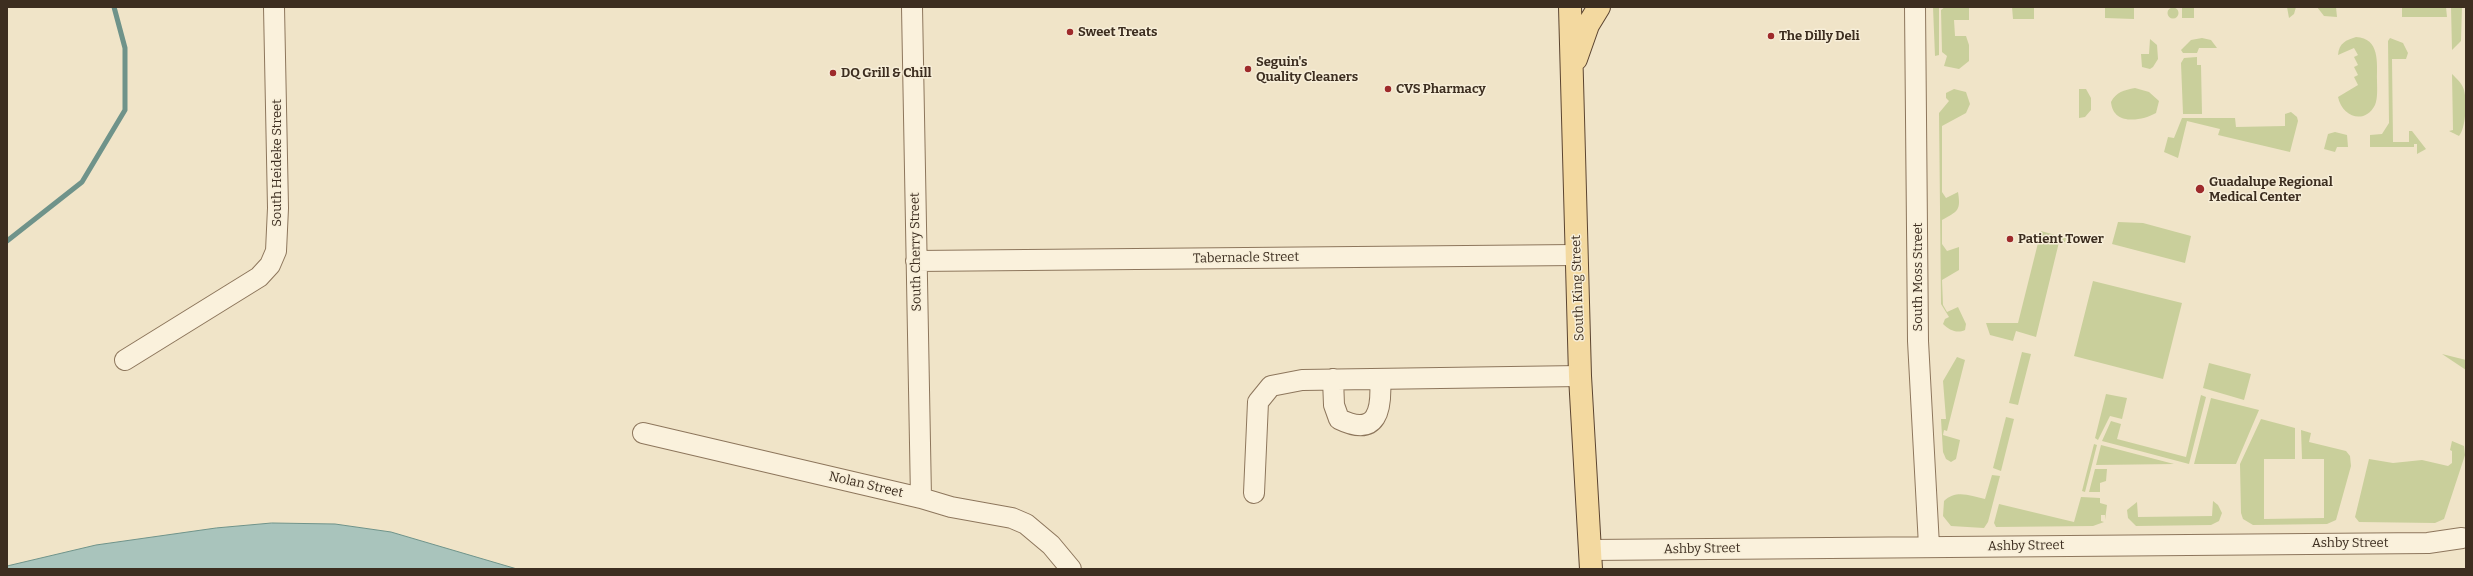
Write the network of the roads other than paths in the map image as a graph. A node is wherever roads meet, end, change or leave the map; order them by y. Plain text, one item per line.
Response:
1 (274, 7) edge
2 (912, 7) edge
3 (1570, 7) edge
4 (1599, 7) edge
5 (1915, 7) edge
6 (1572, 74) junction
7 (1576, 255) junction
8 (916, 261) junction
9 (125, 360) dead end
10 (1580, 376) junction
11 (1333, 379) junction
12 (1380, 379) junction
13 (643, 433) dead end
14 (1254, 493) dead end
15 (921, 498) junction
16 (2462, 538) dead end
17 (1929, 546) junction
18 (1590, 560) edge
19 (1071, 569) edge

1 - 9 street, South Heideke Street
2 - 8 street, South Cherry Street
3 - 6 main road, South King Street
4 - 6 main road
5 - 17 street, South Moss Street
6 - 7 main road, South King Street
7 - 8 street, Tabernacle Street
7 - 10 main road, South King Street
8 - 15 street, South Cherry Street
10 - 12 street
10 - 18 main road, South King Street
11 - 12 street
11 - 12 street
11 - 14 street
13 - 15 street, Nolan Street
15 - 19 street, Nolan Street
16 - 17 street, Ashby Street
17 - 18 street, Ashby Street

